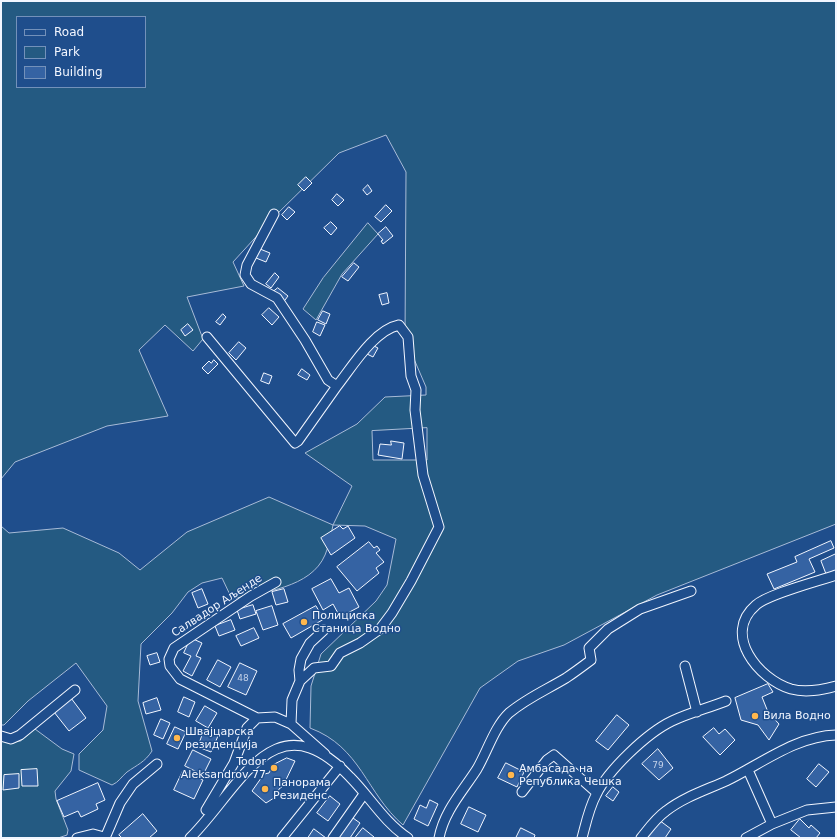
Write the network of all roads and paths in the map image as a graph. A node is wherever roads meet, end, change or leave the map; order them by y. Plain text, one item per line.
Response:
1 (274, 214) dead end
2 (207, 337) dead end
3 (337, 386) junction
4 (836, 575) edge
5 (276, 582) dead end
6 (691, 591) dead end
7 (324, 630) dead end
8 (685, 666) dead end
9 (300, 681) junction
10 (836, 686) edge
11 (75, 690) dead end
12 (726, 701) dead end
13 (697, 712) junction
14 (257, 718) junction
15 (291, 724) junction
16 (836, 735) edge
17 (1, 736) edge
18 (325, 754) junction
19 (157, 764) dead end
20 (340, 766) junction
21 (748, 770) junction
22 (522, 792) dead end
23 (596, 793) junction
24 (364, 794) junction
25 (836, 807) edge
26 (206, 810) dead end
27 (772, 824) junction
28 (105, 837) edge
29 (76, 838) edge
30 (190, 838) edge
31 (282, 838) edge
32 (333, 838) edge
33 (408, 838) edge
34 (439, 838) edge
35 (582, 838) edge
36 (641, 838) edge
37 (746, 838) edge

1 - 3 street
2 - 3 street
3 - 9 street
4 - 10 street
5 - 14 street, Салвадор Аљенде
6 - 34 street
7 - 9 street
8 - 13 street
9 - 15 street
11 - 17 street
12 - 13 street
13 - 23 street
14 - 15 street, Салвадор Аљенде
14 - 26 street
15 - 18 street
16 - 21 street
18 - 20 street
18 - 30 street
19 - 28 street
20 - 24 street
20 - 31 street
21 - 27 street
21 - 36 street
22 - 23 street
23 - 35 street
24 - 32 street
24 - 33 street
25 - 27 street
27 - 37 street
28 - 29 street

